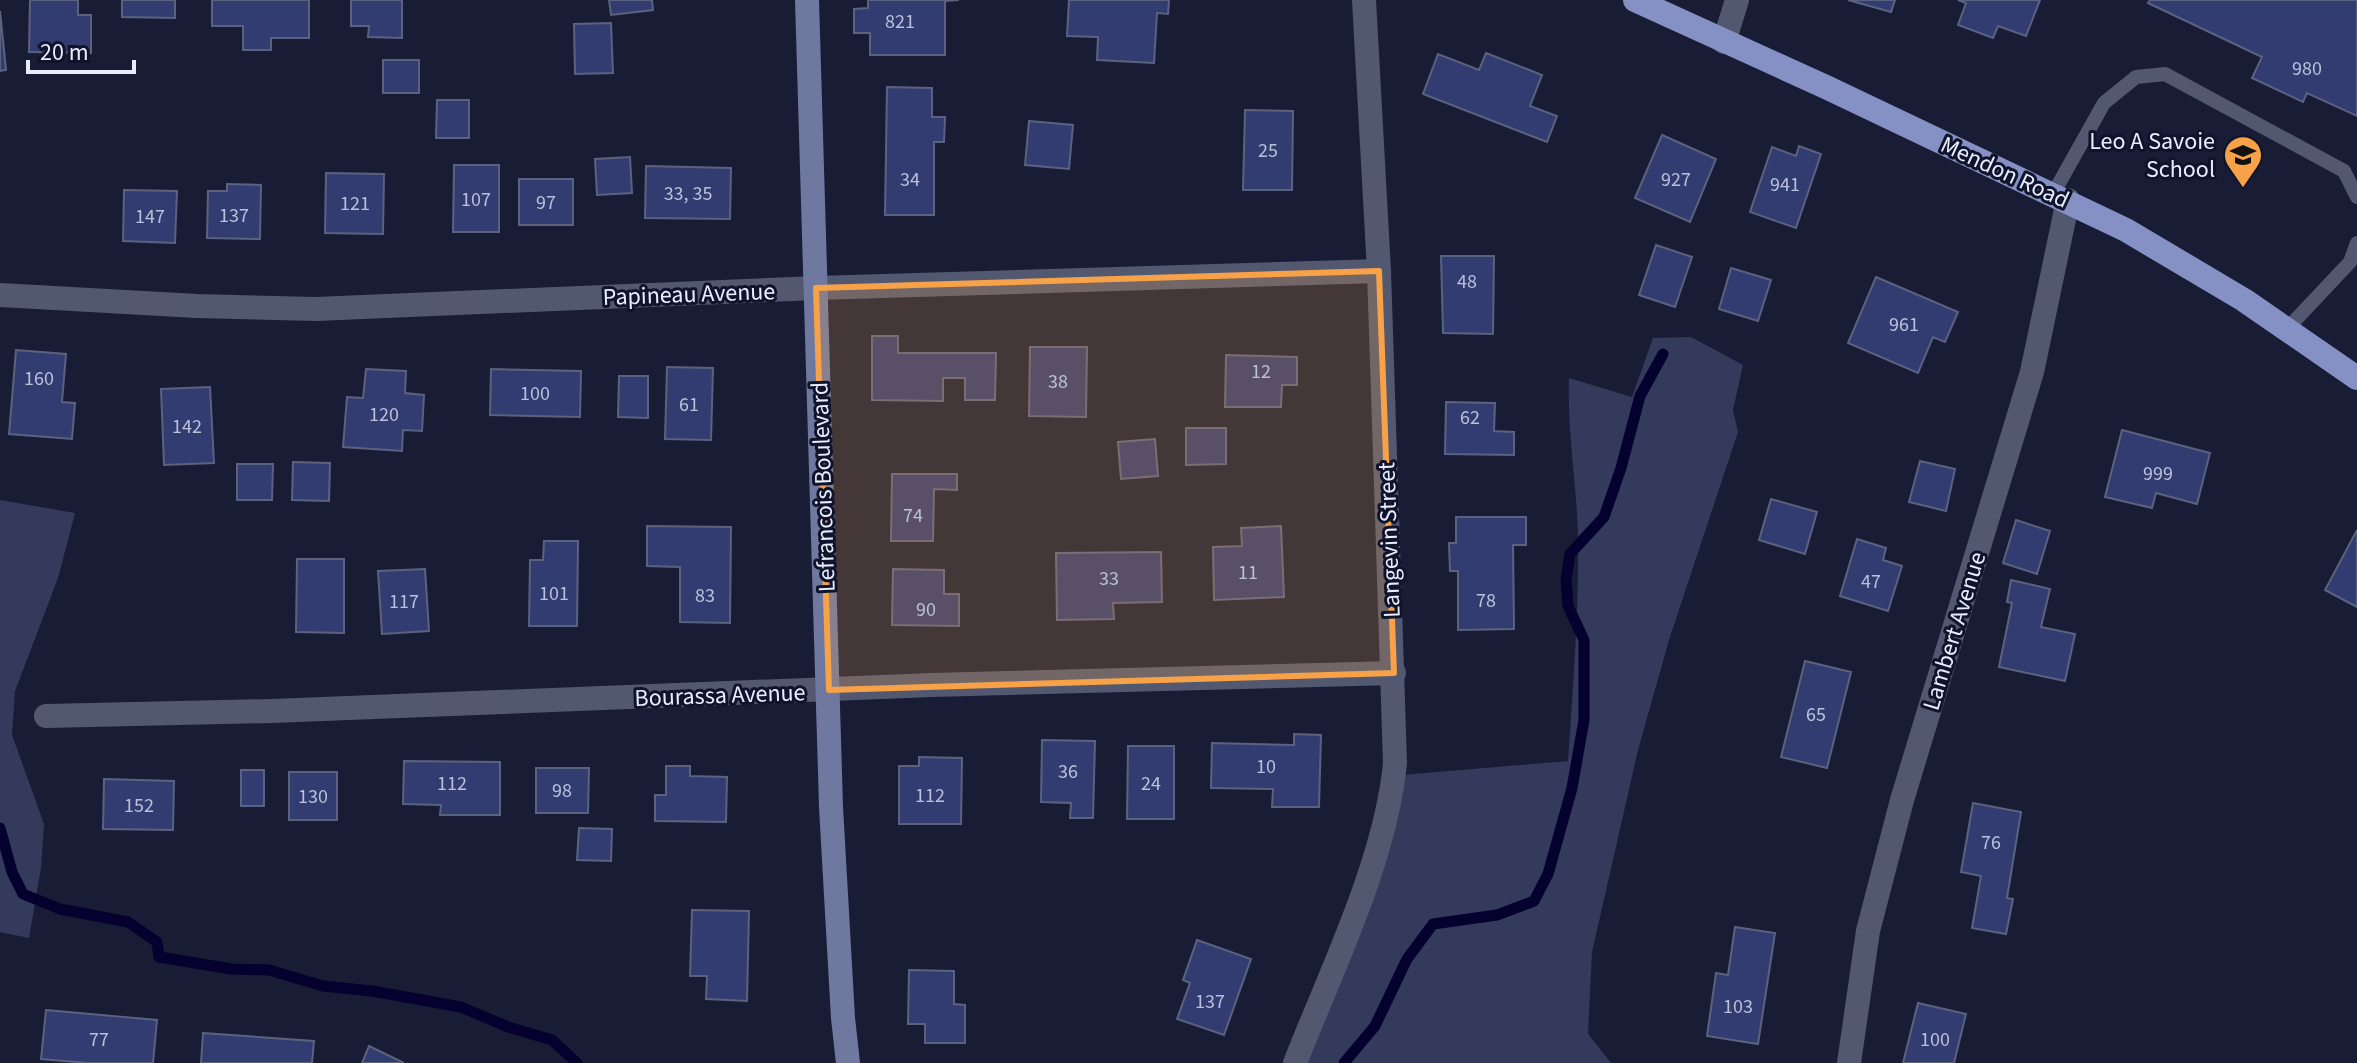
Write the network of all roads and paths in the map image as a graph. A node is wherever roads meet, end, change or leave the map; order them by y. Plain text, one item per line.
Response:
1 (807, 0) edge
2 (1364, 0) edge
3 (1635, 0) edge
4 (1737, 0) edge
5 (1724, 42) junction
6 (2060, 197) junction
7 (2357, 197) edge
8 (2357, 243) edge
9 (2354, 261) edge
10 (1379, 271) junction
11 (816, 288) junction
12 (0, 295) edge
13 (2287, 329) junction
14 (2357, 378) edge
15 (1394, 673) junction
16 (829, 690) junction
17 (46, 716) dead end
18 (848, 1063) edge
19 (1295, 1063) edge
20 (1849, 1063) edge

1 - 11 street, Lefrancois Boulevard
2 - 10 street, Langevin Street
3 - 5 main road, Mendon Road
4 - 5 street
5 - 6 main road, Mendon Road
6 - 7 lane
6 - 13 main road, Mendon Road
6 - 20 street, Lambert Avenue
8 - 9 lane
9 - 13 lane
10 - 11 street, Papineau Avenue
10 - 15 street, Langevin Street
11 - 12 street, Papineau Avenue
11 - 16 street, Lefrancois Boulevard
13 - 14 main road, Mendon Road
15 - 16 street, Bourassa Avenue
15 - 19 street, Langevin Street
16 - 17 street, Bourassa Avenue
16 - 18 street, Lefrancois Boulevard

